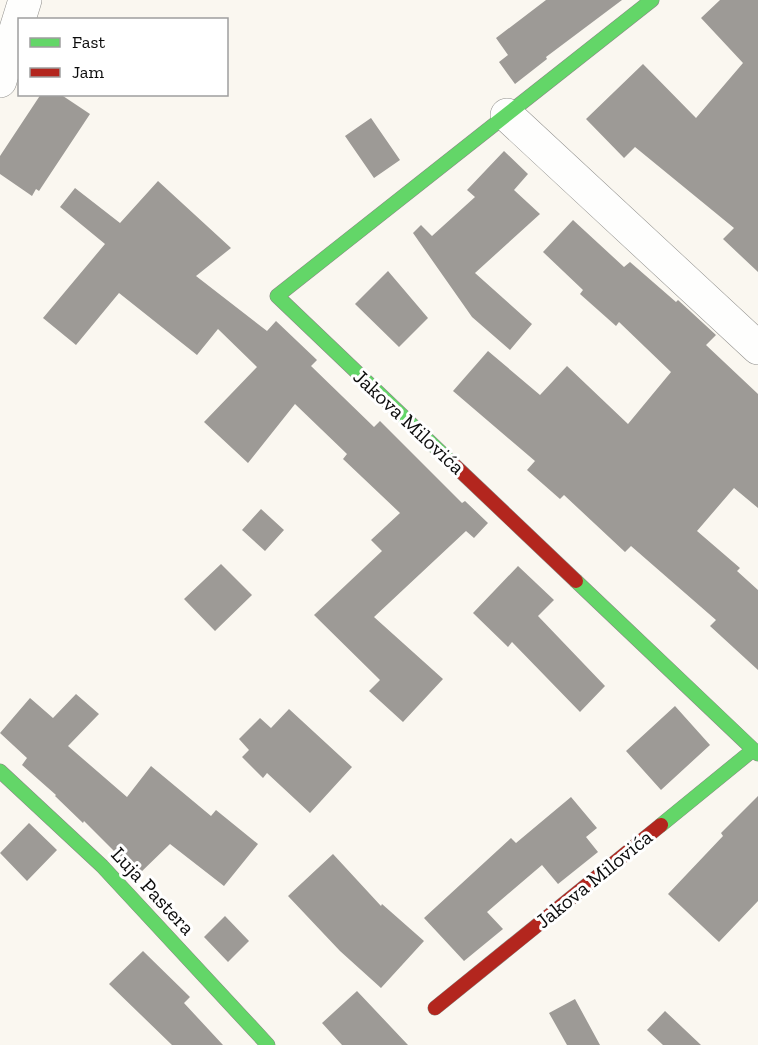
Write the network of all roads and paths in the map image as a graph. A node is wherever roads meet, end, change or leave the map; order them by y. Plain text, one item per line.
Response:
1 (25, 0) edge
2 (652, 0) edge
3 (19, 18) edge
4 (18, 23) edge
5 (0, 81) edge
6 (507, 115) junction
7 (758, 348) edge
8 (756, 752) edge
9 (0, 771) edge
10 (435, 1008) dead end
11 (268, 1045) edge

1 - 3 street
2 - 6 street, Jakova Milovića
4 - 5 street
6 - 7 street
6 - 8 street, Jakova Milovića
8 - 10 street, Jakova Milovića
9 - 11 street, Luja Pastera

